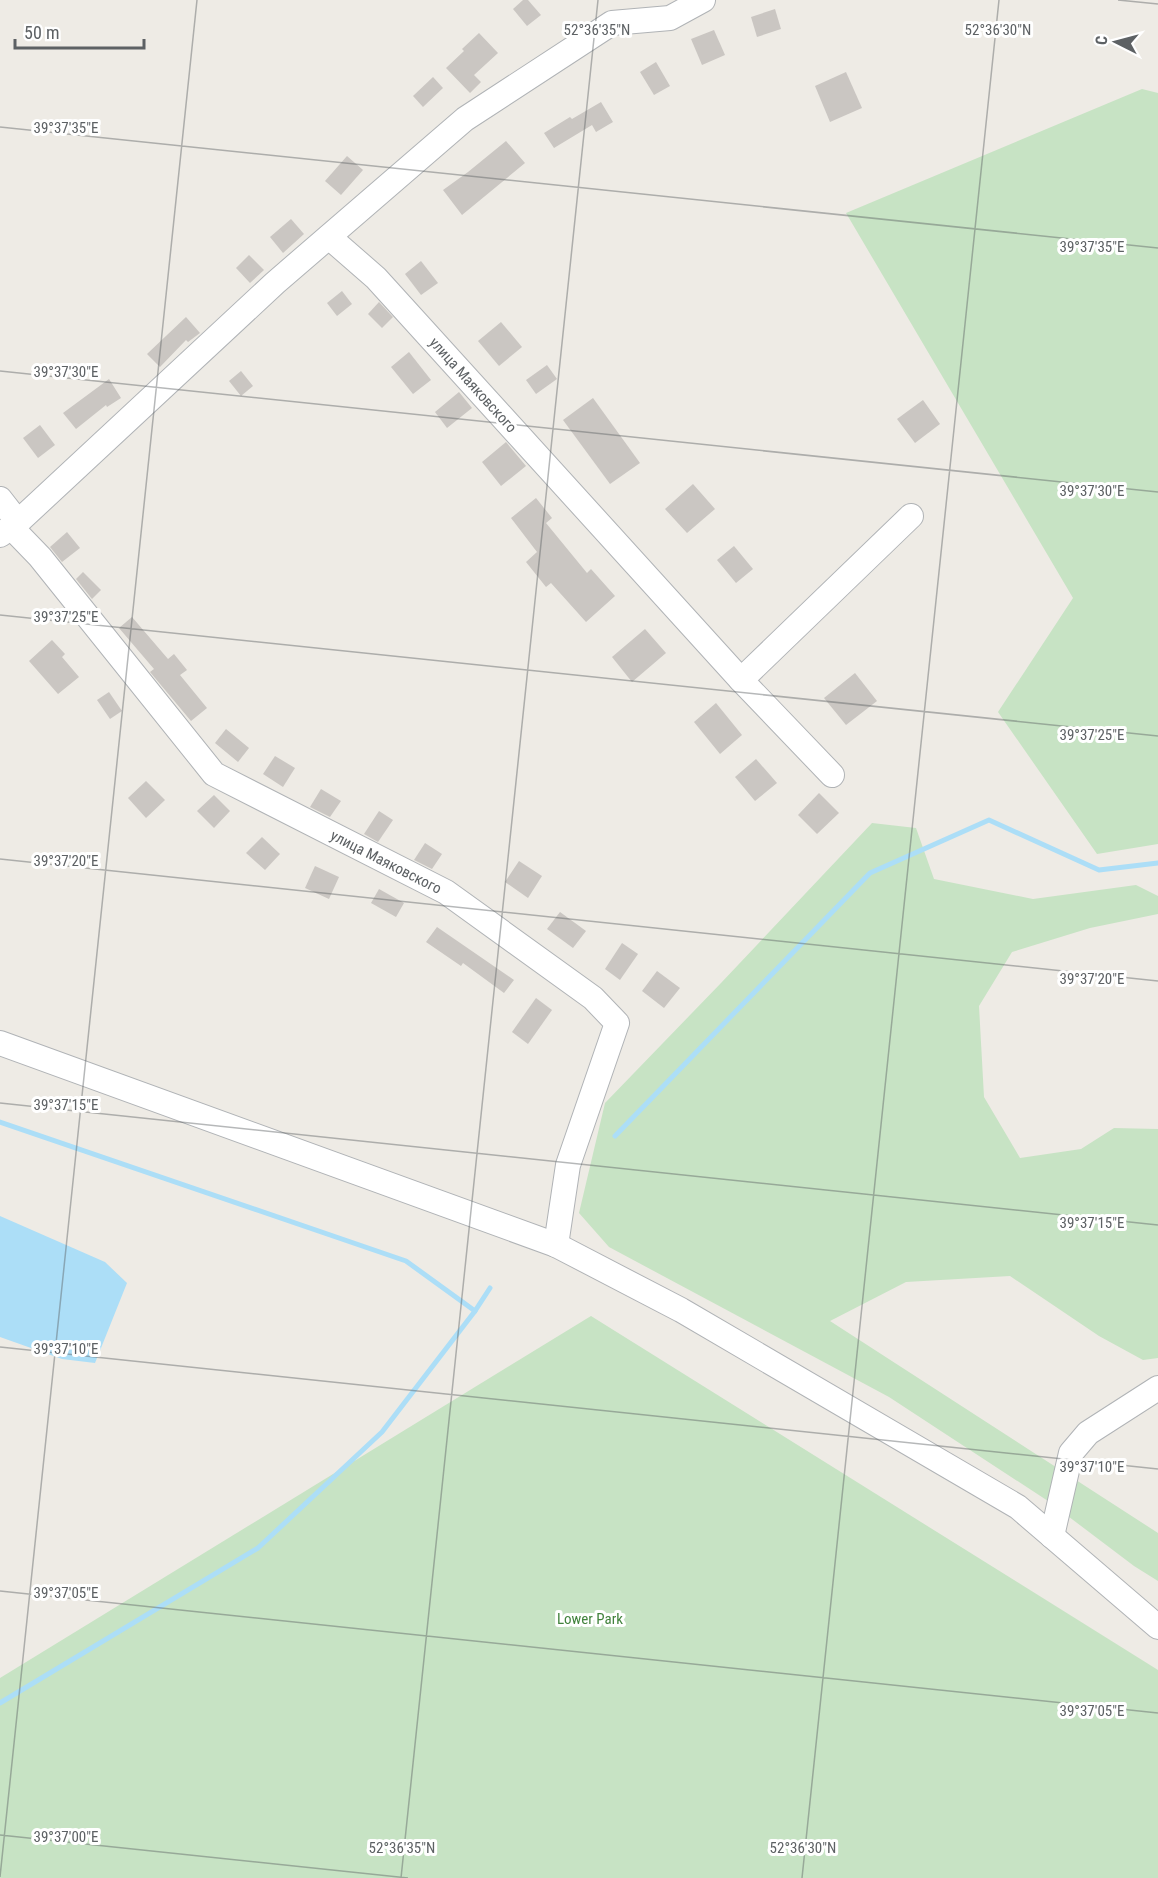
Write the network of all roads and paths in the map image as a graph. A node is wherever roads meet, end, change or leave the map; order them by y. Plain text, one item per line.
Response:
1 (703, 0) edge
2 (328, 237) junction
3 (0, 499) edge
4 (911, 516) dead end
5 (10, 528) edge
6 (741, 681) junction
7 (832, 775) dead end
8 (0, 1043) edge
9 (556, 1245) junction
10 (1158, 1388) edge
11 (1052, 1536) junction
12 (1158, 1627) edge

1 - 2 street
2 - 5 street
2 - 6 street, улица Маяковского
3 - 5 street, улица Маяковского
4 - 6 street
5 - 9 street, улица Маяковского
6 - 7 street, улица Маяковского
8 - 9 street
9 - 11 street
10 - 11 street
11 - 12 street

